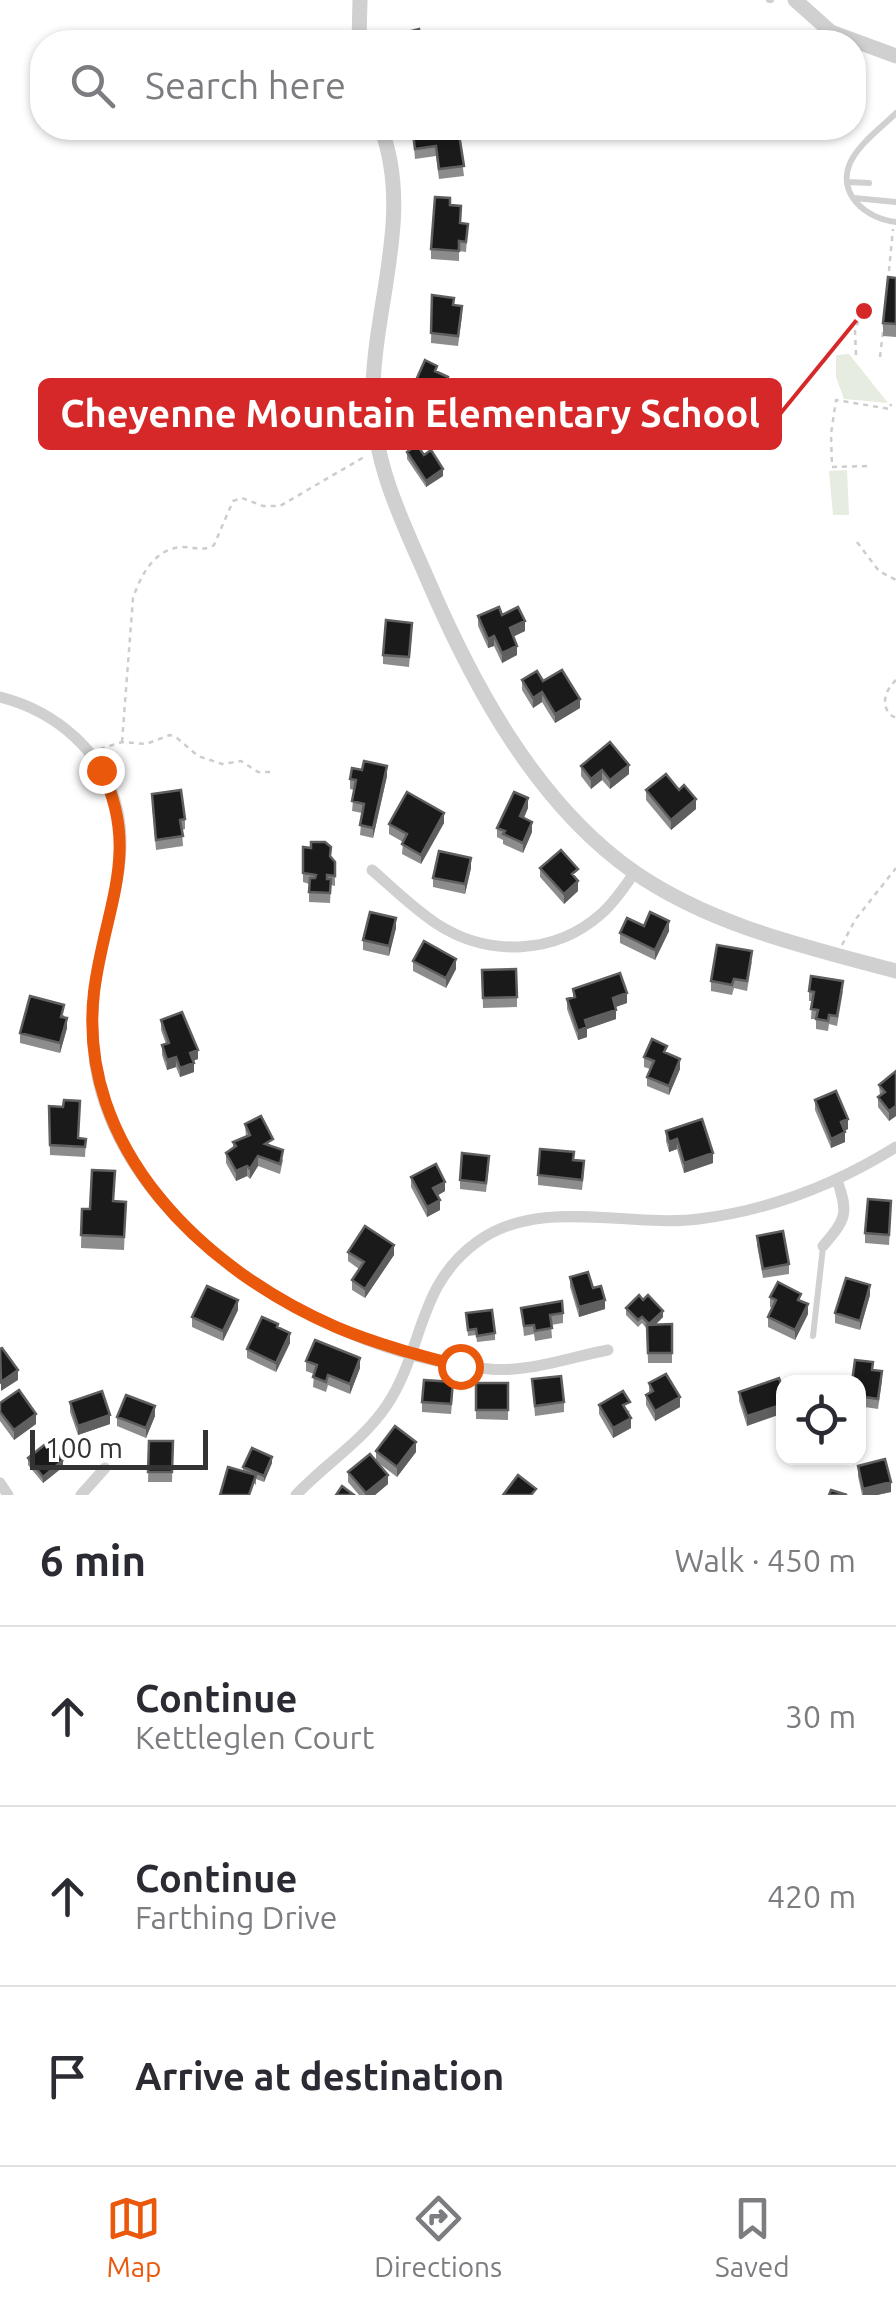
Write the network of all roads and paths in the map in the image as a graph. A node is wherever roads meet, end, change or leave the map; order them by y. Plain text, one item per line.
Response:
1 (360, 0) edge
2 (794, 0) edge
3 (359, 30) edge
4 (829, 30) edge
5 (866, 45) edge
6 (896, 56) edge
7 (896, 114) edge
8 (385, 140) edge
9 (848, 182) junction
10 (869, 183) dead end
11 (853, 198) junction
12 (896, 202) edge
13 (895, 226) edge
14 (882, 228) dead end
15 (896, 283) edge
16 (864, 308) dead end
17 (884, 320) edge
18 (856, 355) dead end
19 (880, 357) dead end
20 (891, 404) dead end
21 (378, 449) junction
22 (867, 466) dead end
23 (857, 542) dead end
24 (896, 580) edge
25 (896, 680) edge
26 (0, 697) edge
27 (896, 718) edge
28 (122, 742) junction
29 (89, 752) junction
30 (272, 772) dead end
31 (896, 868) edge
32 (372, 870) dead end
33 (635, 872) junction
34 (839, 956) junction
35 (896, 970) edge
36 (896, 1146) edge
37 (837, 1180) junction
38 (823, 1246) joint
39 (814, 1336) dead end
40 (608, 1350) dead end
41 (410, 1353) junction
42 (106, 1468) dead end
43 (0, 1483) edge
44 (8, 1495) edge
45 (81, 1495) edge
46 (296, 1495) edge

1 - 3 street
2 - 4 street
5 - 6 street
7 - 9 lane
8 - 21 street
9 - 10 lane
9 - 11 lane
11 - 12 lane
11 - 13 lane
13 - 14 path
13 - 15 path
16 - 18 path
17 - 19 path
20 - 22 path
21 - 28 path
21 - 33 street
23 - 24 path
25 - 27 path
26 - 29 street
28 - 29 path
28 - 30 path
29 - 41 street
31 - 34 path
32 - 33 street
33 - 34 street
34 - 35 street
36 - 37 street
37 - 38 street
37 - 41 street
38 - 39 lane
40 - 41 street
41 - 46 street
42 - 45 street
43 - 44 street

